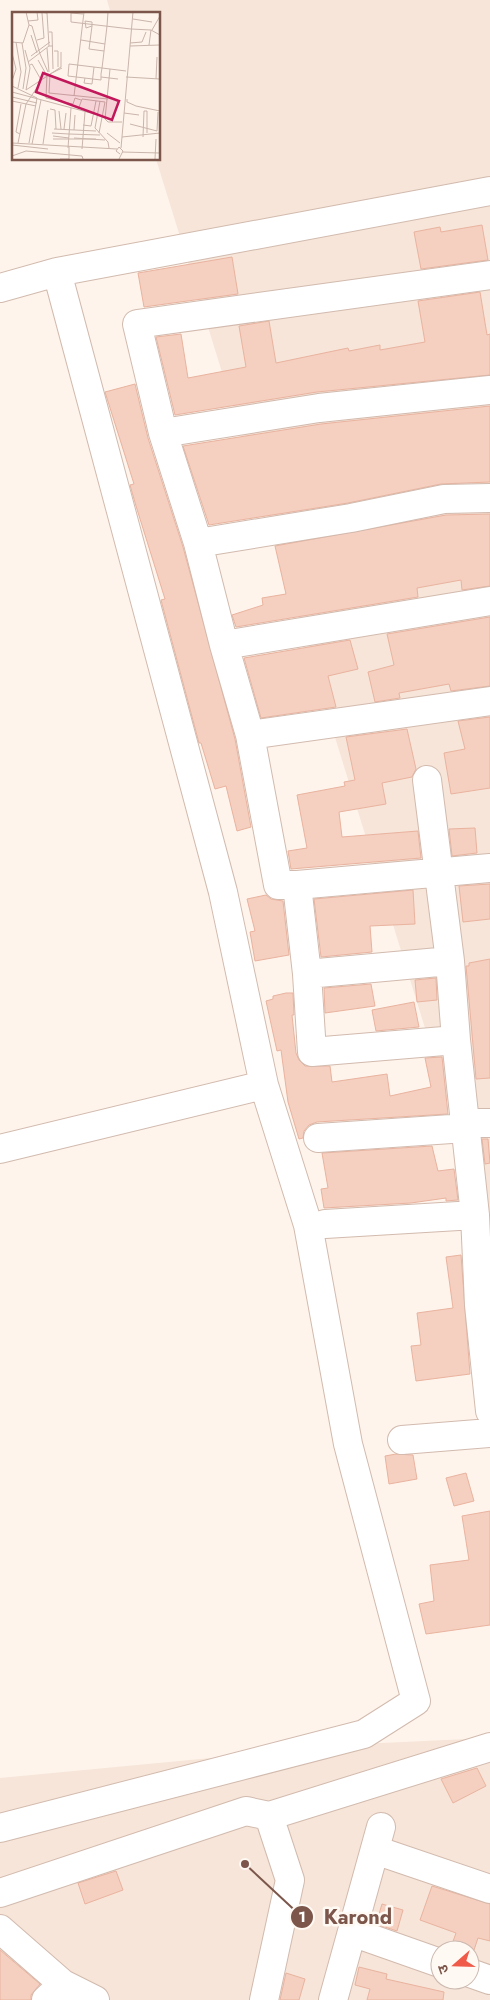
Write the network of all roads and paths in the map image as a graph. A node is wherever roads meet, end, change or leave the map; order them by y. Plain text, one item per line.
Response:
1 (490, 191) edge
2 (56, 272) junction
3 (490, 275) edge
4 (0, 288) edge
5 (490, 390) edge
6 (162, 433) junction
7 (490, 498) edge
8 (198, 543) junction
9 (490, 601) edge
10 (224, 645) junction
11 (490, 701) edge
12 (250, 735) junction
13 (427, 780) dead end
14 (490, 868) edge
15 (440, 871) junction
16 (297, 885) junction
17 (450, 961) junction
18 (307, 974) junction
19 (456, 1040) junction
20 (264, 1085) junction
21 (478, 1125) edge
22 (318, 1138) dead end
23 (0, 1148) edge
24 (475, 1215) junction
25 (325, 1224) dead end
26 (485, 1293) edge
27 (490, 1411) edge
28 (490, 1433) edge
29 (402, 1440) dead end
30 (490, 1747) edge
31 (269, 1816) junction
32 (0, 1828) edge
33 (490, 1889) edge
34 (0, 1893) edge
35 (352, 1932) junction
36 (1, 1933) edge
37 (430, 1959) edge
38 (54, 1992) edge
39 (95, 2000) edge
40 (264, 2000) edge
41 (333, 2000) edge

1 - 2 street
2 - 4 street
2 - 20 street
3 - 6 street
5 - 6 street
6 - 8 street
7 - 8 street
8 - 10 street
9 - 10 street
10 - 12 street
11 - 12 street
12 - 16 street
13 - 15 street
14 - 15 street
15 - 16 street
15 - 17 street
16 - 18 street
17 - 18 street
17 - 19 street
18 - 19 street
19 - 21 street
20 - 23 street
20 - 32 street
21 - 22 street
21 - 24 street
24 - 25 street
24 - 26 street
26 - 27 street
28 - 29 street
30 - 31 street
31 - 34 street
31 - 40 street
33 - 35 street
35 - 37 street
35 - 41 street
36 - 38 street
38 - 39 street

